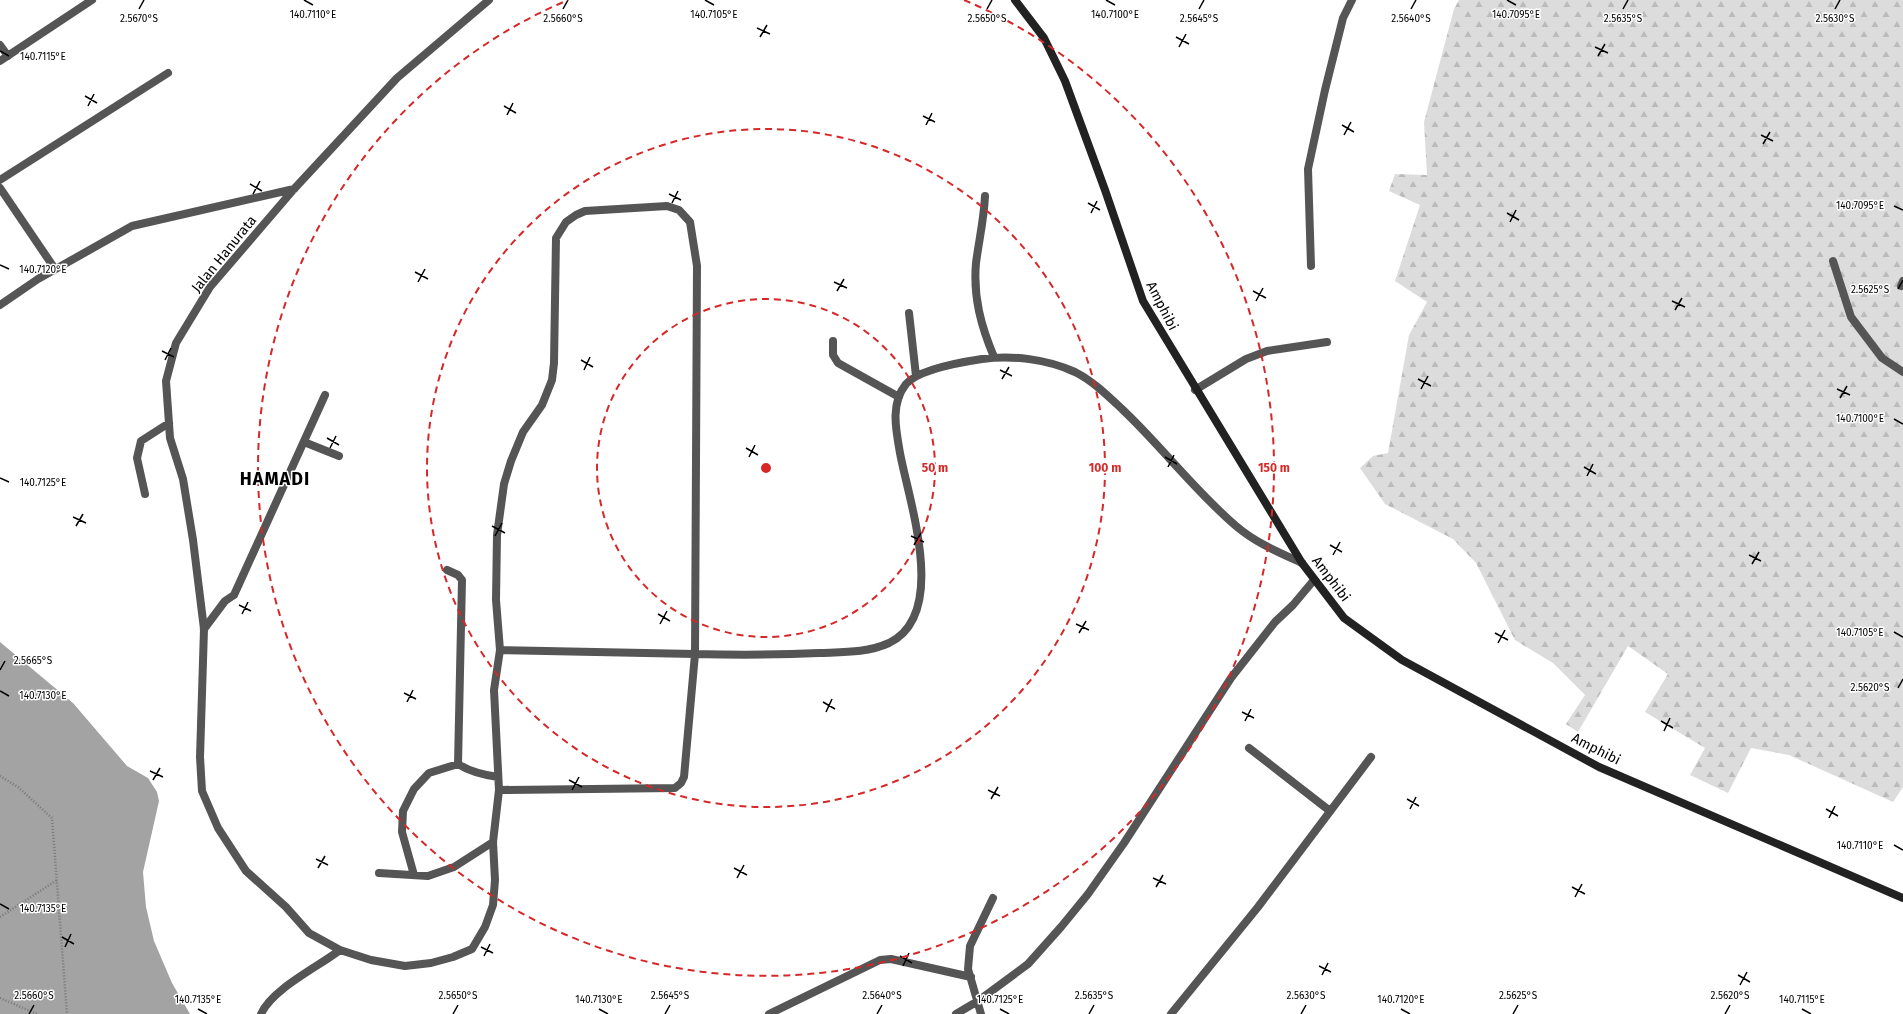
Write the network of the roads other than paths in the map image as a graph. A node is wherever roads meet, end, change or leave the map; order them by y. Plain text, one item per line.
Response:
1 (489, 0) edge
2 (1015, 0) edge
3 (1352, 0) edge
4 (90, 1) edge
5 (0, 44) edge
6 (8, 56) junction
7 (0, 61) edge
8 (168, 73) dead end
9 (0, 180) edge
10 (0, 188) edge
11 (294, 190) junction
12 (985, 196) dead end
13 (1833, 261) dead end
14 (1311, 266) dead end
15 (55, 269) junction
16 (0, 305) edge
17 (909, 313) dead end
18 (833, 340) dead end
19 (1327, 342) dead end
20 (994, 358) junction
21 (1903, 372) edge
22 (916, 376) junction
23 (1195, 390) junction
24 (325, 395) dead end
25 (899, 397) junction
26 (169, 423) junction
27 (304, 442) junction
28 (339, 456) dead end
29 (145, 494) dead end
30 (1302, 563) junction
31 (447, 570) dead end
32 (1314, 580) junction
33 (204, 629) junction
34 (500, 650) junction
35 (695, 654) junction
36 (1249, 748) dead end
37 (1371, 757) dead end
38 (458, 764) junction
39 (498, 777) junction
40 (499, 790) junction
41 (1330, 812) junction
42 (493, 842) junction
43 (379, 873) dead end
44 (414, 875) junction
45 (993, 898) dead end
46 (1903, 898) edge
47 (340, 950) junction
48 (971, 977) junction
49 (978, 1001) junction
50 (261, 1014) edge
51 (769, 1014) edge
52 (956, 1014) edge
53 (981, 1014) edge
54 (1170, 1014) edge

1 - 11 street, Jalan Hanurata
2 - 23 main road, Amphibi
3 - 14 street
4 - 6 street
5 - 6 street
6 - 7 street
8 - 9 street
10 - 15 street
11 - 15 street
11 - 26 street, Jalan Hanurata
12 - 20 street
13 - 21 street
15 - 16 street
17 - 22 street
18 - 25 street
19 - 23 street
20 - 22 street
20 - 30 street
22 - 25 street
23 - 30 main road, Amphibi
24 - 27 street
25 - 35 street
26 - 29 street
26 - 33 street, Jalan Hanurata
27 - 28 street
27 - 33 street
30 - 32 main road, Amphibi
31 - 38 street
32 - 46 main road, Amphibi
32 - 49 street
33 - 47 street, Jalan Hanurata
34 - 35 street
34 - 35 street
34 - 39 street
35 - 40 street
36 - 41 street
37 - 41 street
38 - 39 street
38 - 44 street
39 - 40 street
40 - 42 street
41 - 54 street
42 - 44 street
42 - 47 street, Jalan Hanurata
43 - 44 street
45 - 48 street
47 - 50 street
48 - 49 street
48 - 51 street
49 - 52 street
49 - 53 street

